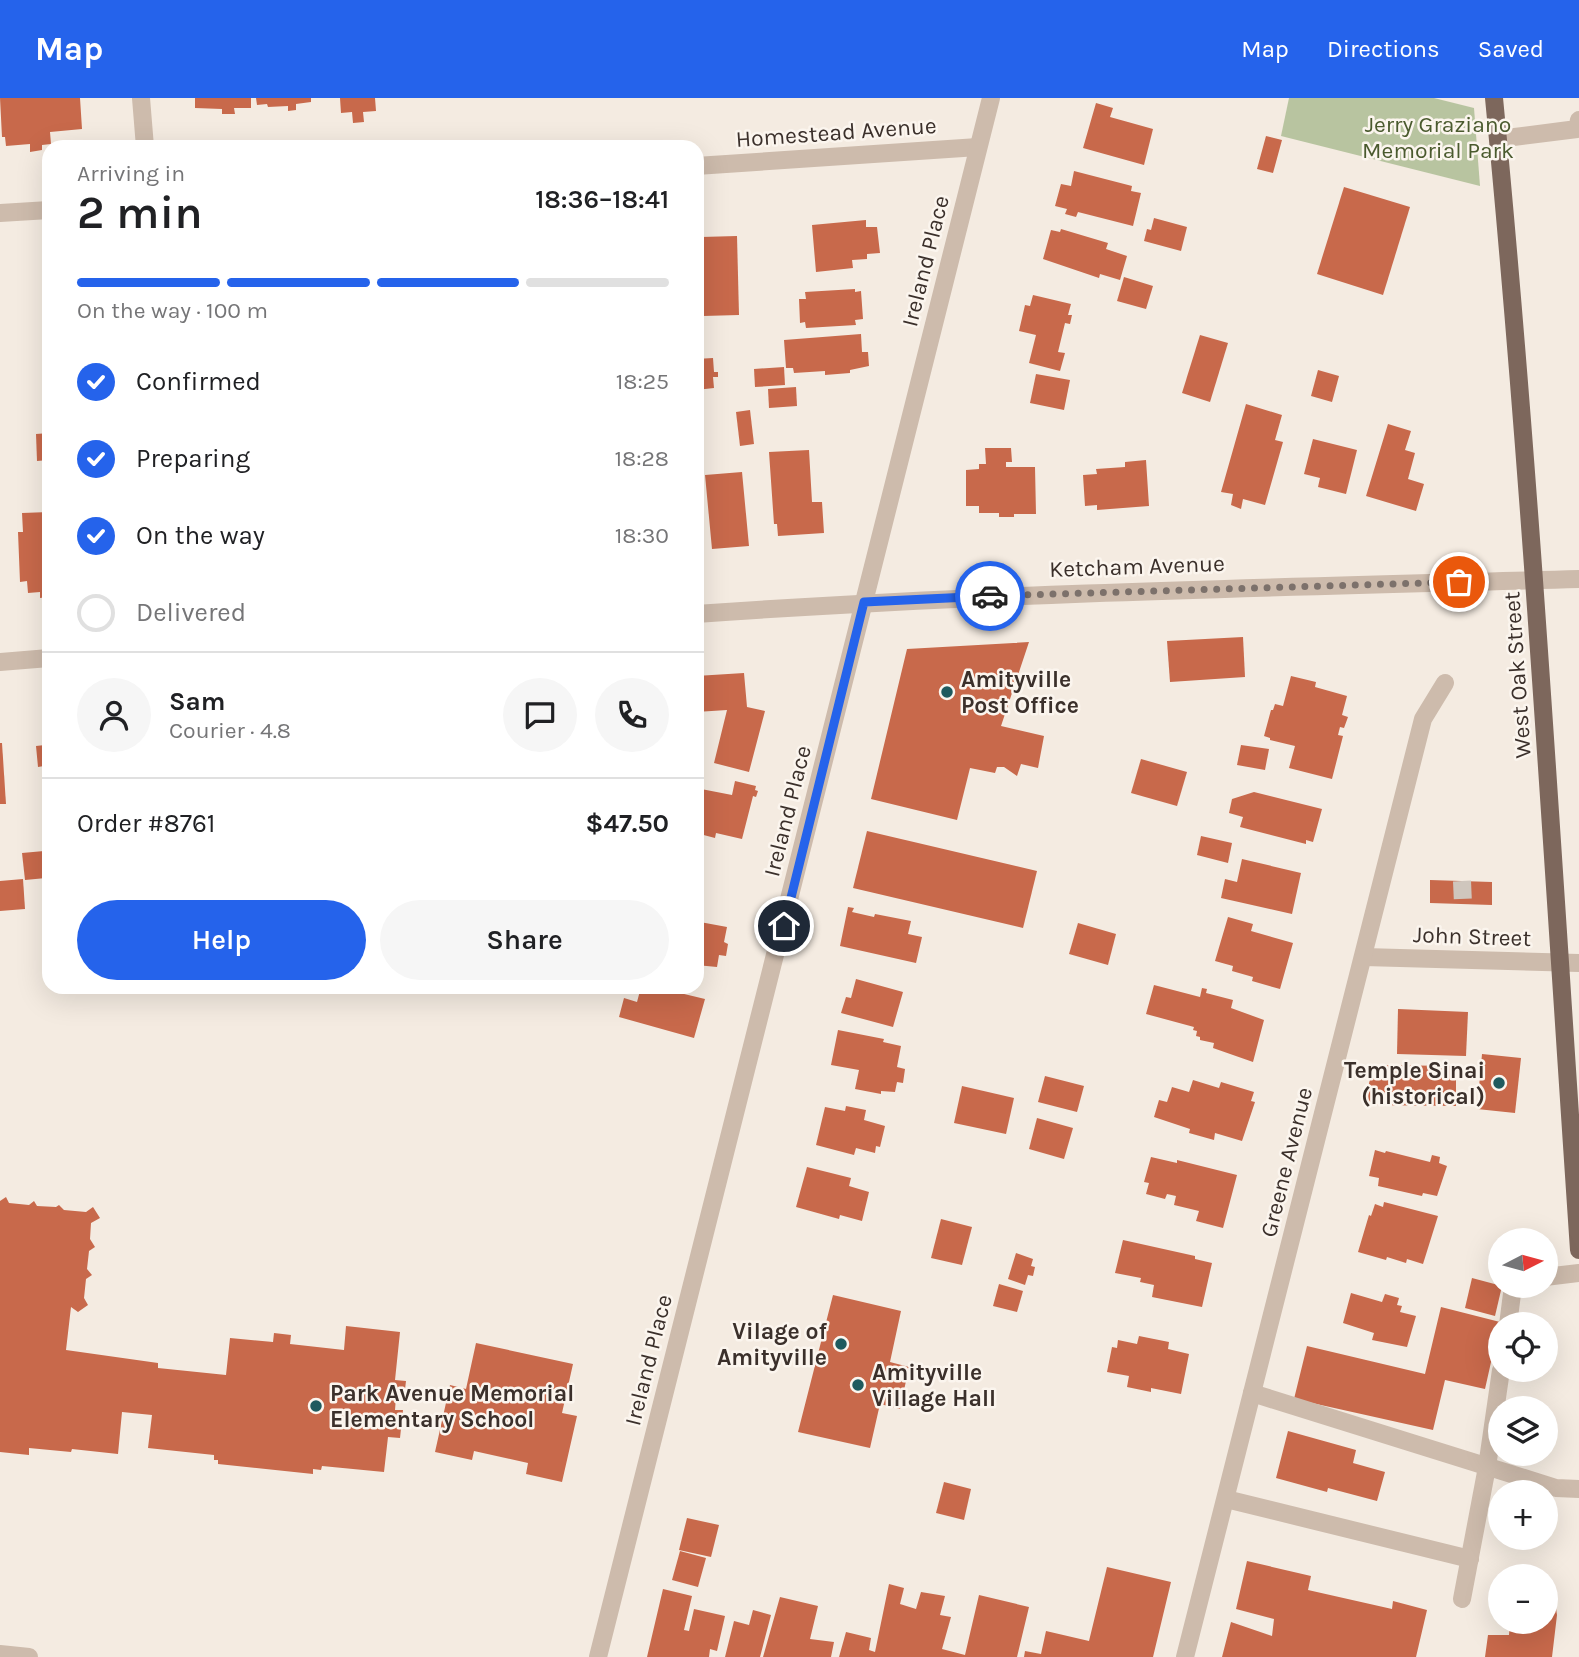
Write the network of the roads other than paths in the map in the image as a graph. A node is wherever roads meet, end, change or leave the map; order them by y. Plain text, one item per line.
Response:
1 (141, 98) edge
2 (990, 98) edge
3 (1494, 98) edge
4 (1579, 120) edge
5 (1498, 139) junction
6 (144, 140) edge
7 (978, 147) junction
8 (704, 165) edge
9 (42, 210) edge
10 (0, 213) edge
11 (1579, 579) edge
12 (1535, 580) junction
13 (864, 602) junction
14 (704, 613) edge
15 (42, 659) edge
16 (0, 662) edge
17 (1445, 683) dead end
18 (1364, 957) junction
19 (1579, 962) edge
20 (1559, 963) junction
21 (1579, 1250) edge
22 (1579, 1273) edge
23 (1558, 1275) edge
24 (1499, 1382) edge
25 (1252, 1393) junction
26 (1487, 1467) junction
27 (1579, 1489) edge
28 (1226, 1499) junction
29 (1469, 1559) junction
30 (1462, 1599) dead end
31 (0, 1654) edge
32 (29, 1657) edge
33 (598, 1657) edge
34 (1185, 1657) edge

1 - 6 street
2 - 7 street, Ireland Place
3 - 5 main road, West Oak Street
4 - 5 street
5 - 12 main road, West Oak Street
7 - 8 street, Homestead Avenue
7 - 13 street, Ireland Place
9 - 10 street
11 - 12 street, Ketcham Avenue
12 - 13 street, Ketcham Avenue
12 - 20 main road, West Oak Street
13 - 14 street, Ketcham Avenue
13 - 33 street, Ireland Place
15 - 16 street
17 - 18 street, Greene Avenue
18 - 20 street, John Street
18 - 25 street, Greene Avenue
19 - 20 street, John Street
20 - 21 main road, West Oak Street
22 - 23 street
24 - 26 street
25 - 26 street
25 - 28 street, Greene Avenue
26 - 27 street
26 - 29 street
28 - 29 street
28 - 34 street, Greene Avenue
29 - 30 street
31 - 32 street

